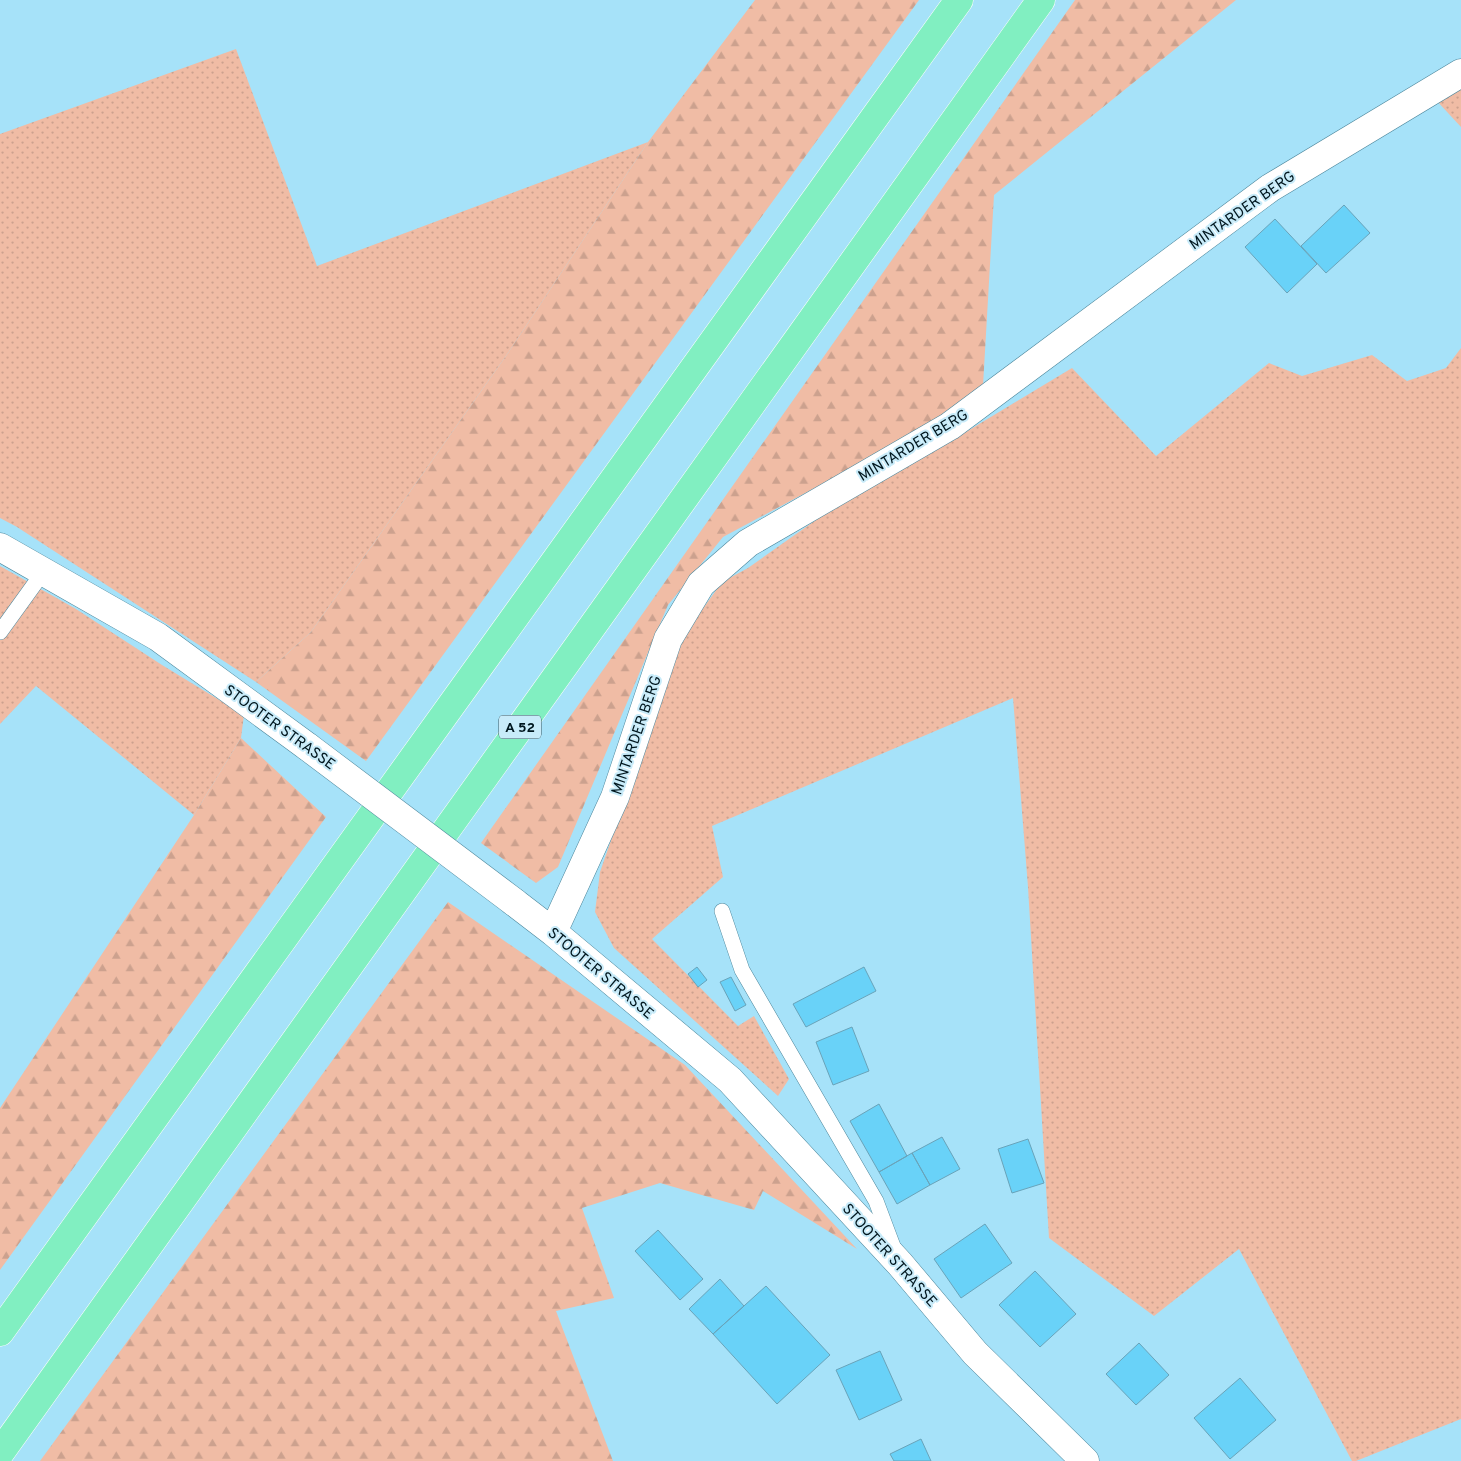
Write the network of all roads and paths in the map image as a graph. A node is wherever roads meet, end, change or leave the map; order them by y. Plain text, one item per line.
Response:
1 (959, 0) edge
2 (1041, 0) edge
3 (1461, 73) edge
4 (0, 547) edge
5 (44, 571) junction
6 (0, 632) edge
7 (722, 911) dead end
8 (553, 932) junction
9 (900, 1264) junction
10 (0, 1332) edge
11 (0, 1453) edge
12 (1085, 1461) edge

1 - 10 highway
2 - 11 highway, A 52
3 - 8 street, MINTARDER BERG
4 - 5 street, STOOTER STRASSE
5 - 6 lane
5 - 8 street, STOOTER STRASSE, bridge
7 - 9 lane
8 - 9 street, STOOTER STRASSE
9 - 12 street, STOOTER STRASSE

